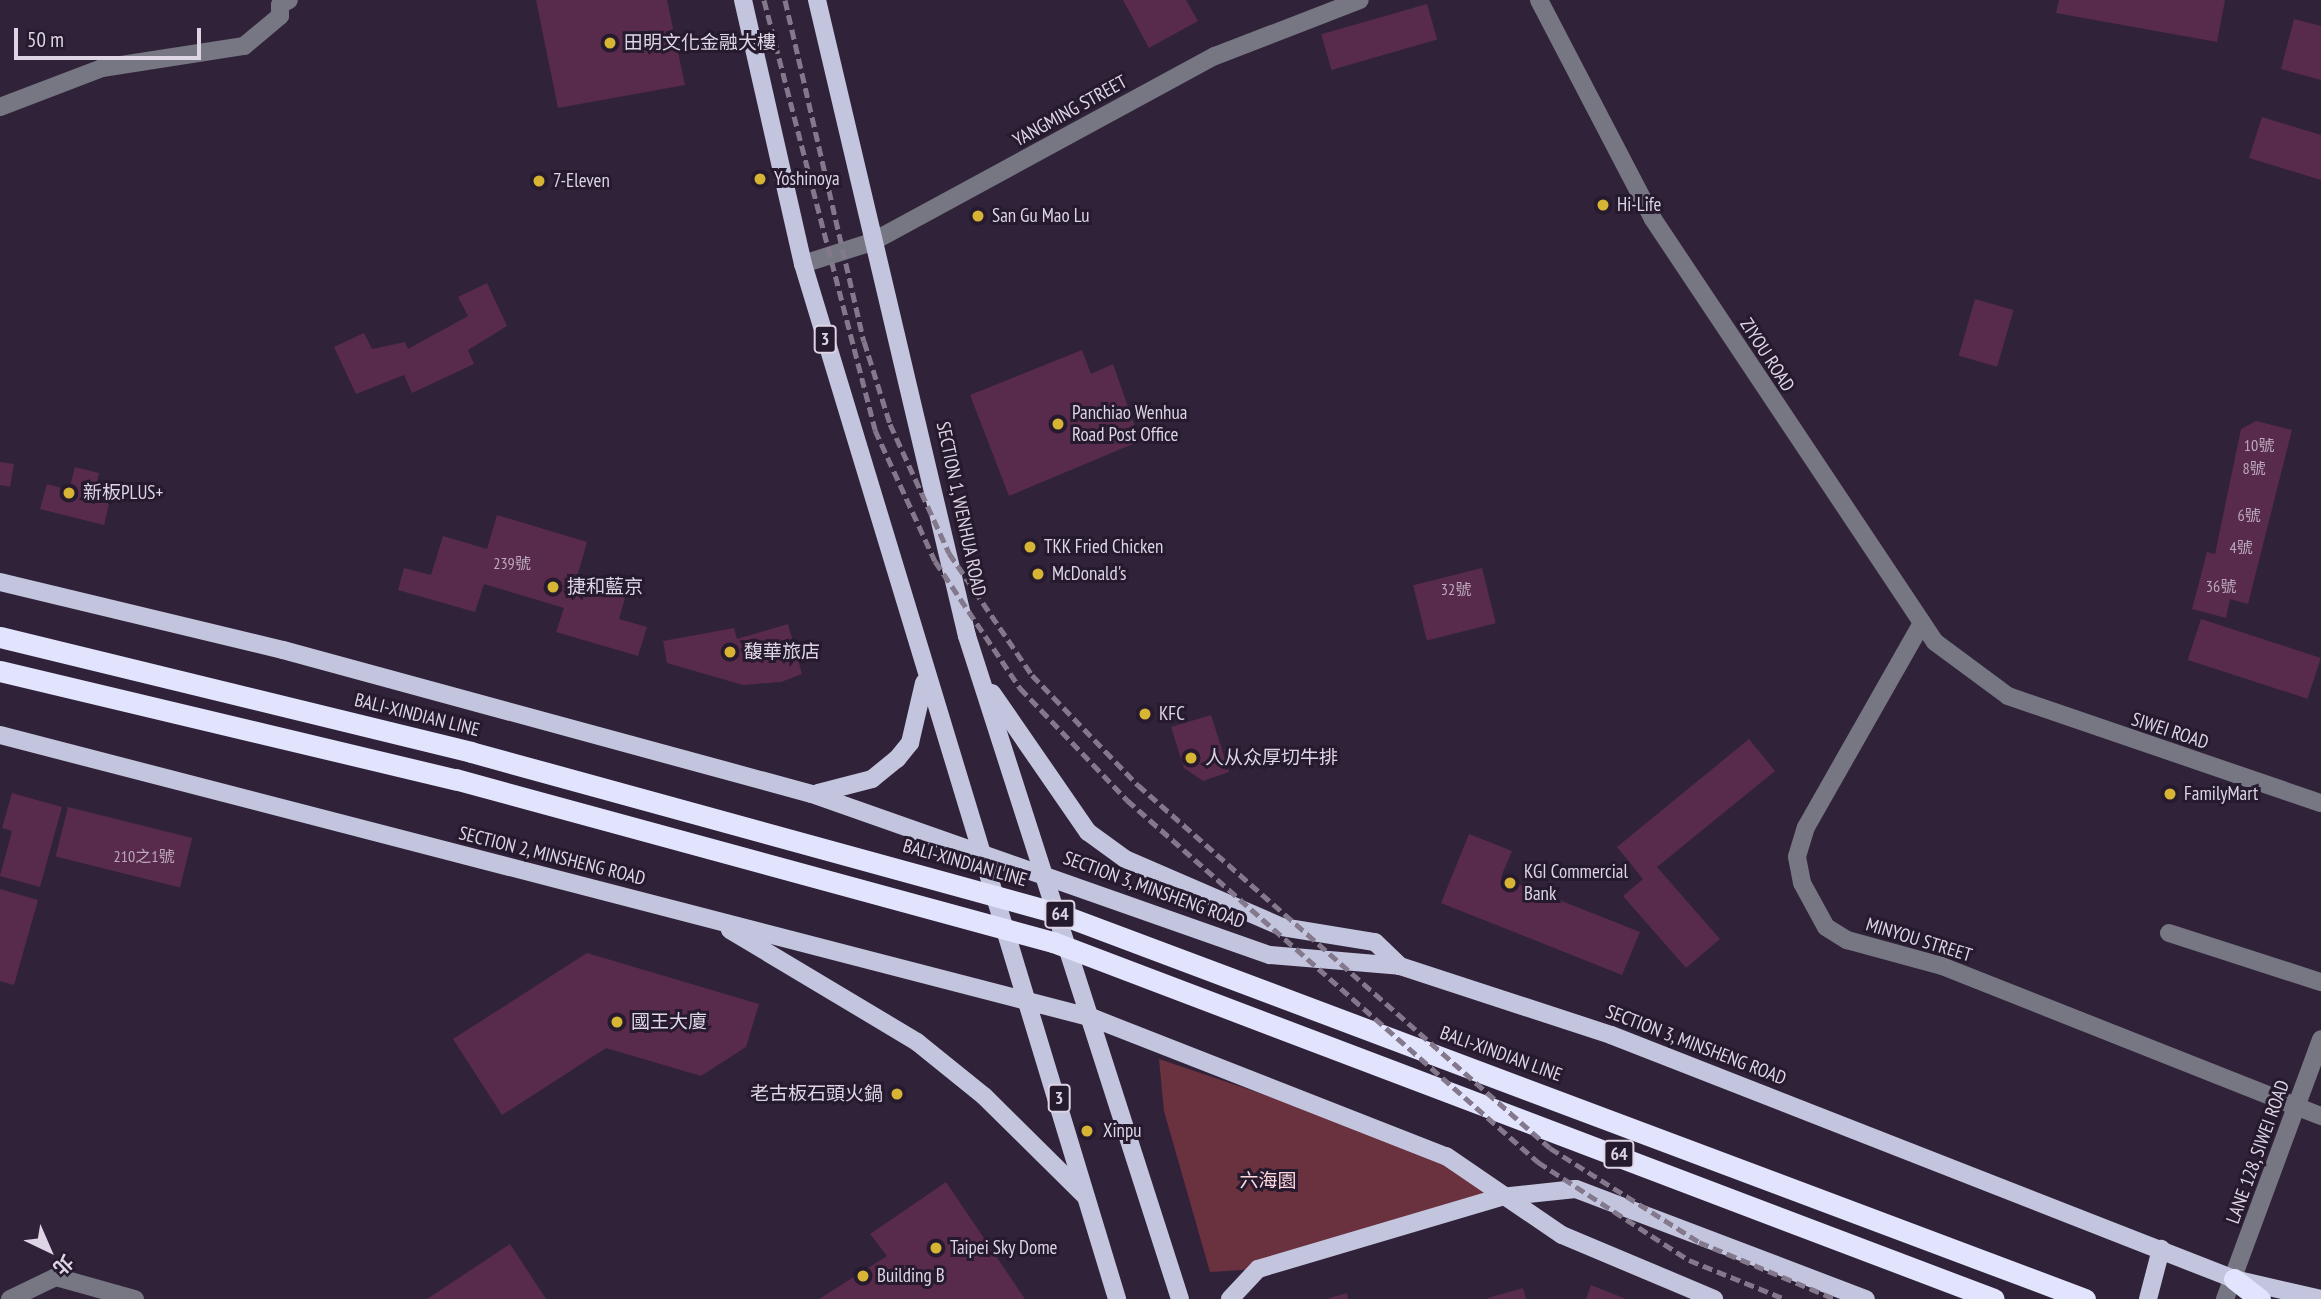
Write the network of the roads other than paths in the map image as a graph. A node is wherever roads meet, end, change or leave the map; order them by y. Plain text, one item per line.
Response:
1 (289, 0) edge
2 (743, 0) edge
3 (817, 0) edge
4 (1360, 0) edge
5 (1539, 0) edge
6 (0, 107) edge
7 (872, 242) junction
8 (803, 264) junction
9 (1, 582) edge
10 (1922, 622) junction
11 (0, 637) edge
12 (0, 671) edge
13 (923, 673) junction
14 (983, 680) junction
15 (2008, 696) joint
16 (0, 723) edge
17 (0, 735) edge
18 (19, 741) junction
19 (812, 794) junction
20 (2321, 803) edge
21 (983, 856) junction
22 (1044, 873) junction
23 (711, 919) junction
24 (2169, 933) dead end
25 (1401, 966) junction
26 (2321, 982) edge
27 (1025, 1000) junction
28 (1093, 1018) junction
29 (2321, 1039) edge
30 (2297, 1107) junction
31 (2321, 1116) edge
32 (1086, 1198) junction
33 (1501, 1198) junction
34 (2161, 1249) junction
35 (2234, 1279) junction
36 (10, 1299) edge
37 (135, 1299) edge
38 (1117, 1299) edge
39 (1180, 1299) edge
40 (1230, 1299) edge
41 (1714, 1299) edge
42 (1866, 1299) edge
43 (1994, 1299) edge
44 (2085, 1299) edge
45 (2148, 1299) edge
46 (2225, 1299) edge
47 (2260, 1299) edge
48 (2321, 1299) edge

1 - 6 street
2 - 8 main road, 3
3 - 7 main road, SECTION 1, WENHUA ROAD
4 - 7 street, YANGMING STREET
5 - 10 street, ZIYOU ROAD
7 - 8 street, YANGMING STREET
7 - 14 main road, SECTION 1, WENHUA ROAD
8 - 13 main road, 3
9 - 19 main road
10 - 15 street, ZIYOU ROAD
10 - 30 street, MINYOU STREET
11 - 44 highway, BALI-XINDIAN LINE / 64
12 - 43 highway, 64
13 - 19 main road
13 - 21 main road, 3
14 - 22 main road, SECTION 1, WENHUA ROAD
14 - 25 main road
15 - 20 street, SIWEI ROAD
16 - 18 main road
17 - 18 main road, SECTION 2, MINSHENG ROAD
18 - 23 main road, SECTION 2, MINSHENG ROAD
19 - 21 main road
21 - 22 main road
21 - 27 main road, 3
22 - 25 main road, SECTION 3, MINSHENG ROAD
22 - 28 main road, SECTION 1, WENHUA ROAD
23 - 27 main road, SECTION 2, MINSHENG ROAD
23 - 32 main road
24 - 26 street
25 - 34 main road, SECTION 3, MINSHENG ROAD
27 - 28 main road, SECTION 2, MINSHENG ROAD
27 - 32 main road, 3
28 - 33 main road
28 - 39 main road, SECTION 1, WENHUA ROAD
29 - 30 street, LANE 128, SIWEI ROAD
30 - 31 street, MINYOU STREET
30 - 35 street, LANE 128, SIWEI ROAD
32 - 38 main road, 3
33 - 40 main road
33 - 41 main road
33 - 42 main road
34 - 35 main road, SECTION 3, MINSHENG ROAD
34 - 45 main road
35 - 46 street, LANE 128, SIWEI ROAD
35 - 47 highway
35 - 48 main road, SECTION 3, MINSHENG ROAD
36 - 37 street

